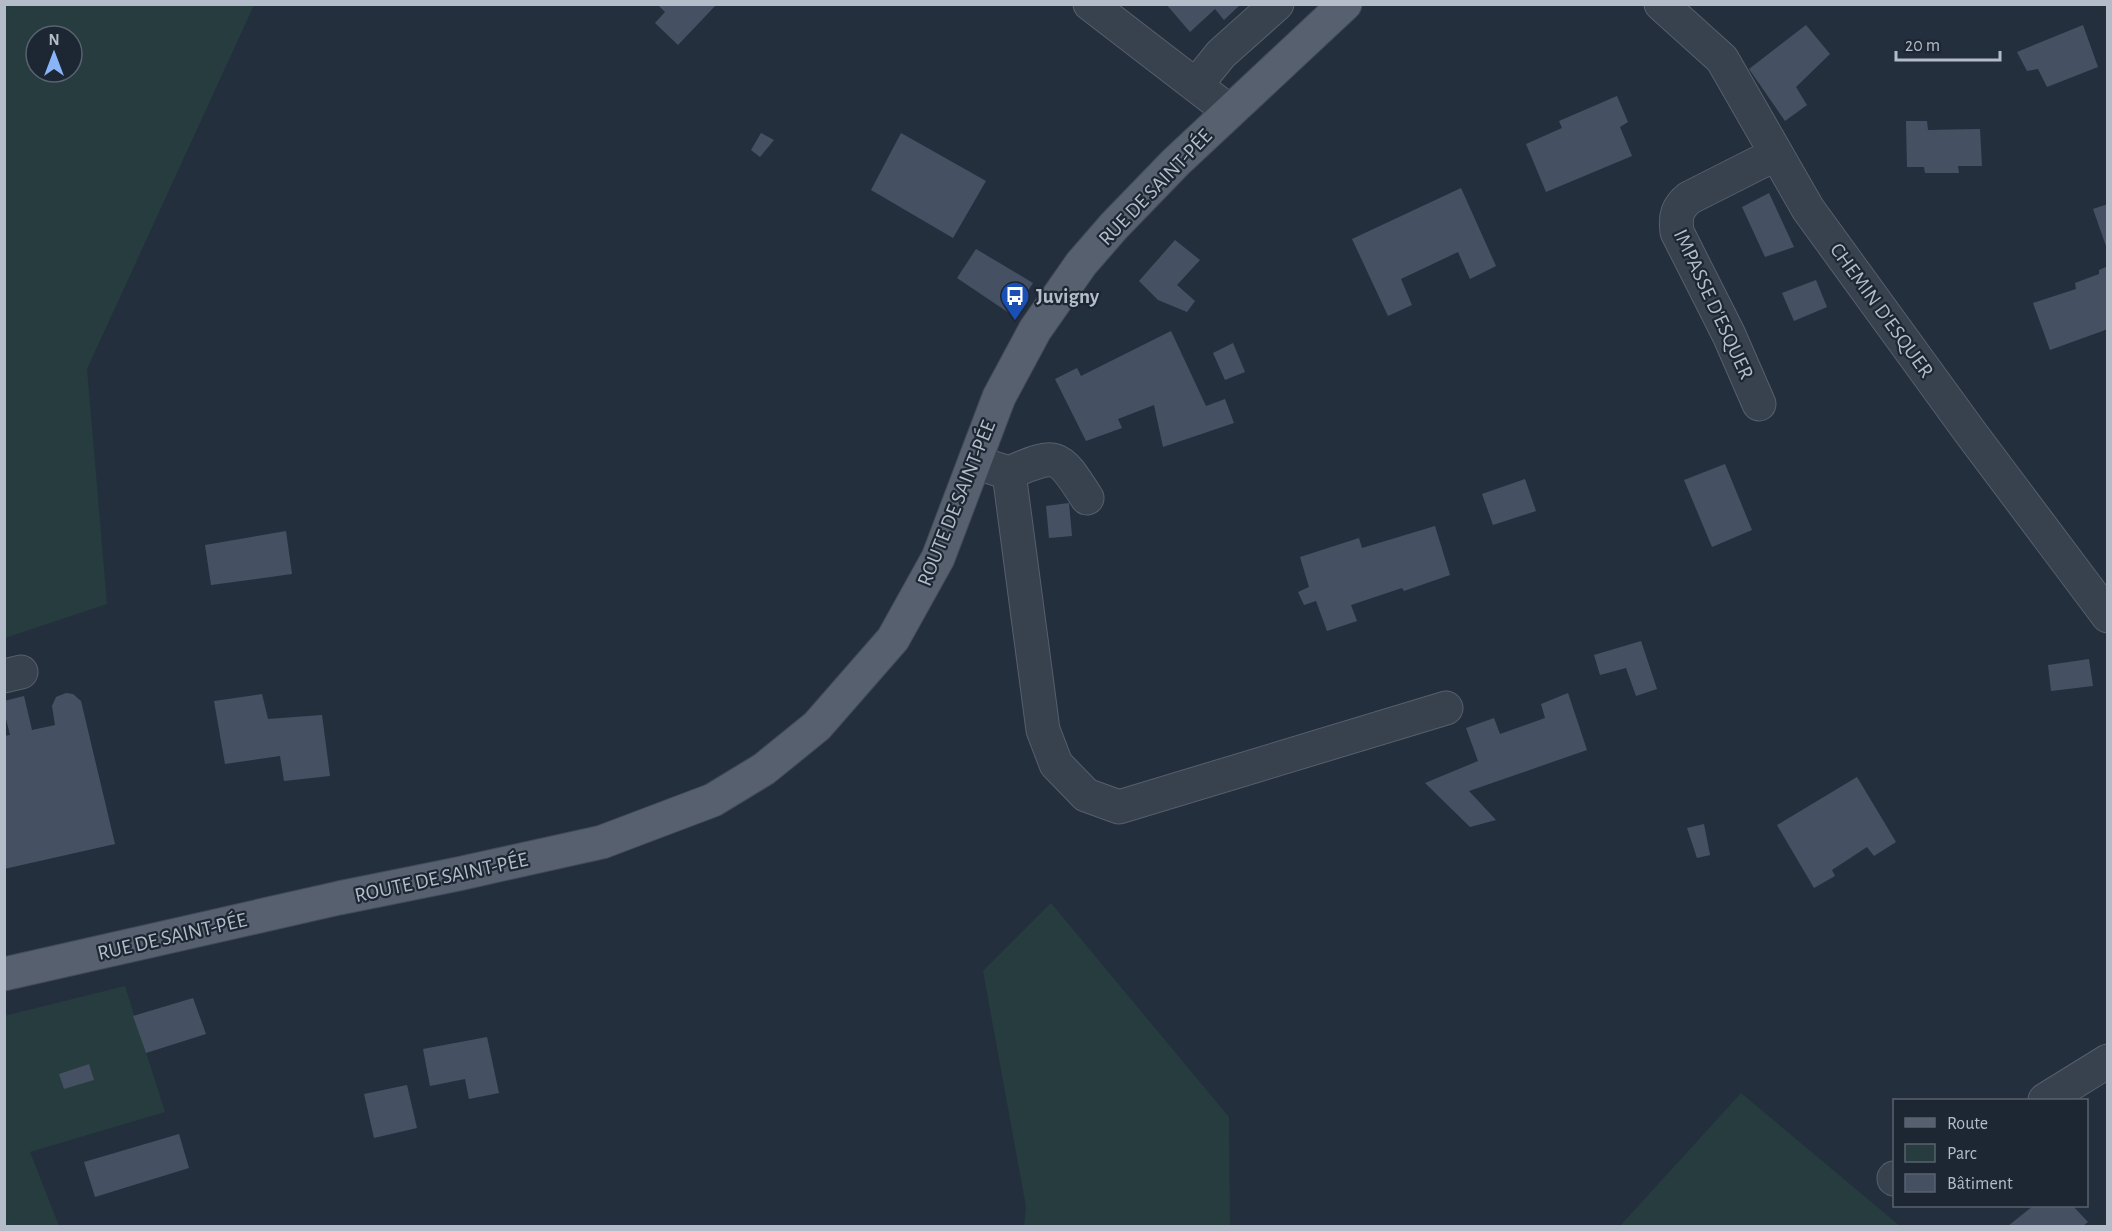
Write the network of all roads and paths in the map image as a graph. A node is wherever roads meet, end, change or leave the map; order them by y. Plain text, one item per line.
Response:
1 (1090, 4) edge
2 (1277, 4) edge
3 (1345, 4) edge
4 (1661, 4) edge
5 (1196, 85) junction
6 (1229, 111) junction
7 (1776, 154) junction
8 (999, 397) joint
9 (1759, 404) dead end
10 (974, 461) junction
11 (1009, 473) junction
12 (1087, 498) dead end
13 (2108, 616) edge
14 (1446, 708) dead end
15 (339, 898) joint
16 (4, 974) edge
17 (2108, 1061) edge
18 (2048, 1099) edge

1 - 5 street
2 - 5 street
3 - 6 main road, RUE DE SAINT-PÉE
4 - 7 street, CHEMIN D'ESQUER
5 - 6 street
6 - 8 main road, RUE DE SAINT-PÉE
7 - 9 street, IMPASSE D'ESQUER
7 - 13 street, CHEMIN D'ESQUER
8 - 10 main road, ROUTE DE SAINT-PÉE
10 - 11 street
10 - 15 main road, ROUTE DE SAINT-PÉE
11 - 12 street
11 - 14 street
15 - 16 main road, RUE DE SAINT-PÉE
17 - 18 street

